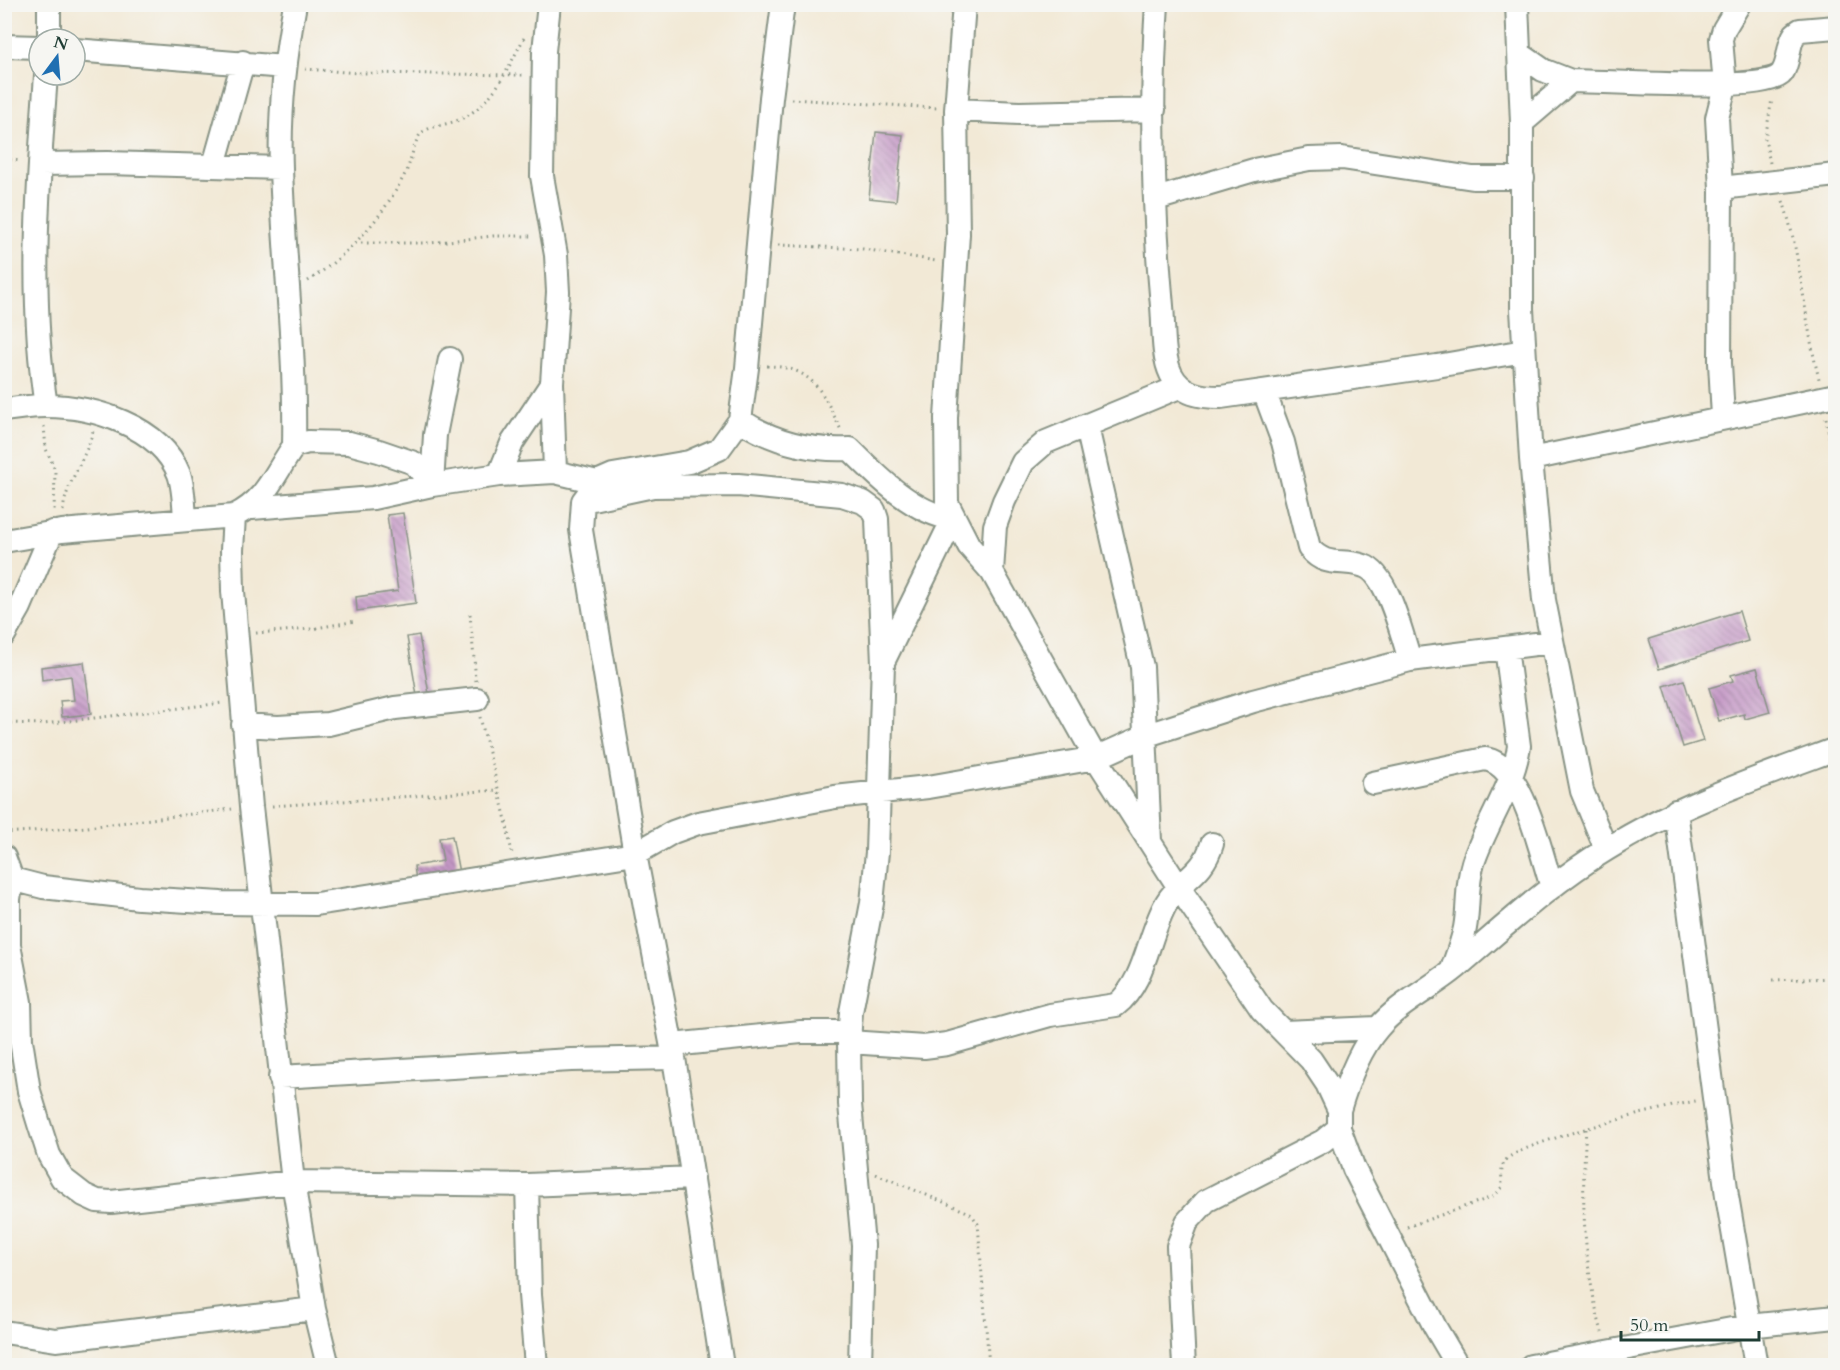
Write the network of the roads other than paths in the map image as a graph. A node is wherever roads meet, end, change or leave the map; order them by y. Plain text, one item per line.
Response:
1 (49, 4) edge
2 (295, 4) edge
3 (549, 4) edge
4 (783, 4) edge
5 (964, 4) edge
6 (1157, 4) edge
7 (1517, 4) edge
8 (1738, 4) edge
9 (49, 27) edge
10 (1836, 27) edge
11 (4, 46) edge
12 (27, 47) edge
13 (87, 51) edge
14 (1520, 54) junction
15 (243, 62) junction
16 (285, 67) junction
17 (1571, 81) junction
18 (1682, 83) junction
19 (1725, 86) junction
20 (45, 87) edge
21 (956, 110) junction
22 (1154, 110) junction
23 (1717, 118) junction
24 (1522, 123) junction
25 (41, 164) junction
26 (214, 165) junction
27 (281, 168) junction
28 (1836, 175) edge
29 (1523, 178) junction
30 (1721, 188) junction
31 (1156, 199) junction
32 (1524, 351) junction
33 (450, 359) dead end
34 (1720, 363) junction
35 (552, 383) junction
36 (1179, 387) junction
37 (1264, 392) junction
38 (1829, 396) edge
39 (46, 406) junction
40 (4, 410) edge
41 (1755, 411) junction
42 (1723, 417) junction
43 (740, 420) junction
44 (1087, 427) junction
45 (294, 446) junction
46 (1531, 459) junction
47 (555, 472) junction
48 (499, 475) junction
49 (597, 482) junction
50 (432, 485) junction
51 (583, 501) junction
52 (243, 512) junction
53 (953, 519) junction
54 (185, 520) junction
55 (57, 531) junction
56 (4, 541) edge
57 (992, 573) junction
58 (4, 635) edge
59 (1551, 642) junction
60 (1506, 648) junction
61 (1410, 660) junction
62 (883, 663) junction
63 (477, 699) road end
64 (243, 725) junction
65 (1147, 735) junction
66 (1836, 749) edge
67 (1096, 759) junction
68 (1511, 778) junction
69 (1373, 783) dead end
70 (878, 792) junction
71 (1676, 811) junction
72 (1150, 842) junction
73 (1212, 844) dead end
74 (1606, 849) junction
75 (635, 854) junction
76 (4, 857) edge
77 (8, 878) edge
78 (1551, 887) junction
79 (1180, 889) junction
80 (261, 904) junction
81 (1451, 972) junction
82 (1377, 1028) junction
83 (1284, 1032) junction
84 (849, 1037) junction
85 (673, 1051) junction
86 (15, 1069) edge
87 (280, 1077) junction
88 (1339, 1119) junction
89 (693, 1178) junction
90 (293, 1182) junction
91 (527, 1185) junction
92 (314, 1309) junction
93 (1836, 1317) edge
94 (4, 1324) edge
95 (1748, 1326) junction
96 (4, 1332) edge
97 (28, 1337) junction
98 (1607, 1359) edge
99 (328, 1365) edge
100 (536, 1365) edge
101 (722, 1365) edge
102 (860, 1365) edge
103 (1184, 1365) edge
104 (1458, 1365) edge
105 (1531, 1365) edge
106 (1756, 1365) edge

1 - 9 street
2 - 16 street
3 - 35 street
4 - 43 street
5 - 21 street
6 - 22 street
7 - 14 street
8 - 19 street
10 - 19 street
11 - 12 street
13 - 15 street
14 - 17 street
14 - 24 street
15 - 16 street
15 - 26 street
16 - 27 street
17 - 18 street
17 - 24 street
18 - 19 street
18 - 23 street
19 - 23 street
20 - 25 street
21 - 22 street
21 - 53 street
22 - 31 street
23 - 30 street
24 - 29 street
25 - 26 street
25 - 39 street
26 - 27 street
27 - 45 street
28 - 30 street
29 - 31 street
29 - 32 street
30 - 34 street
31 - 36 street
32 - 37 street
32 - 46 street
33 - 50 street
34 - 41 street
34 - 42 street
35 - 47 street
35 - 48 street
36 - 37 street
36 - 44 street
37 - 61 street
38 - 41 street
39 - 40 street
39 - 54 street
41 - 42 street
42 - 46 street
43 - 49 street
43 - 53 street
44 - 57 street
44 - 65 street
45 - 50 street
45 - 52 street
46 - 59 street
47 - 48 street
47 - 49 street
48 - 50 street
49 - 51 street
50 - 52 street
51 - 62 street
51 - 75 street
52 - 54 street
52 - 64 street
53 - 57 street
53 - 62 street
54 - 55 street
55 - 56 street
55 - 58 street
57 - 67 street
59 - 60 street
59 - 74 street
60 - 61 street
60 - 68 street
61 - 65 street
62 - 70 street
63 - 64 street
64 - 80 street
65 - 67 street
65 - 72 street
66 - 71 street
67 - 70 street
67 - 72 street
68 - 69 street
68 - 78 street
68 - 81 street
70 - 75 street
70 - 84 street
71 - 74 street
71 - 95 street
72 - 79 street
73 - 79 street
74 - 78 street
75 - 80 street
75 - 85 street
76 - 77 street
77 - 80 street
77 - 86 street
78 - 81 street
79 - 83 street
79 - 84 street
80 - 87 street
81 - 82 street
82 - 83 street
82 - 88 street
83 - 88 street
84 - 85 street
84 - 102 street
85 - 87 street
85 - 89 street
86 - 90 street
87 - 90 street
88 - 103 street
88 - 104 street
89 - 91 street
89 - 101 street
90 - 91 street
90 - 92 street
91 - 100 street
92 - 97 street
92 - 99 street
93 - 95 street
94 - 97 street
95 - 98 street
95 - 106 street
96 - 97 street
98 - 105 street

